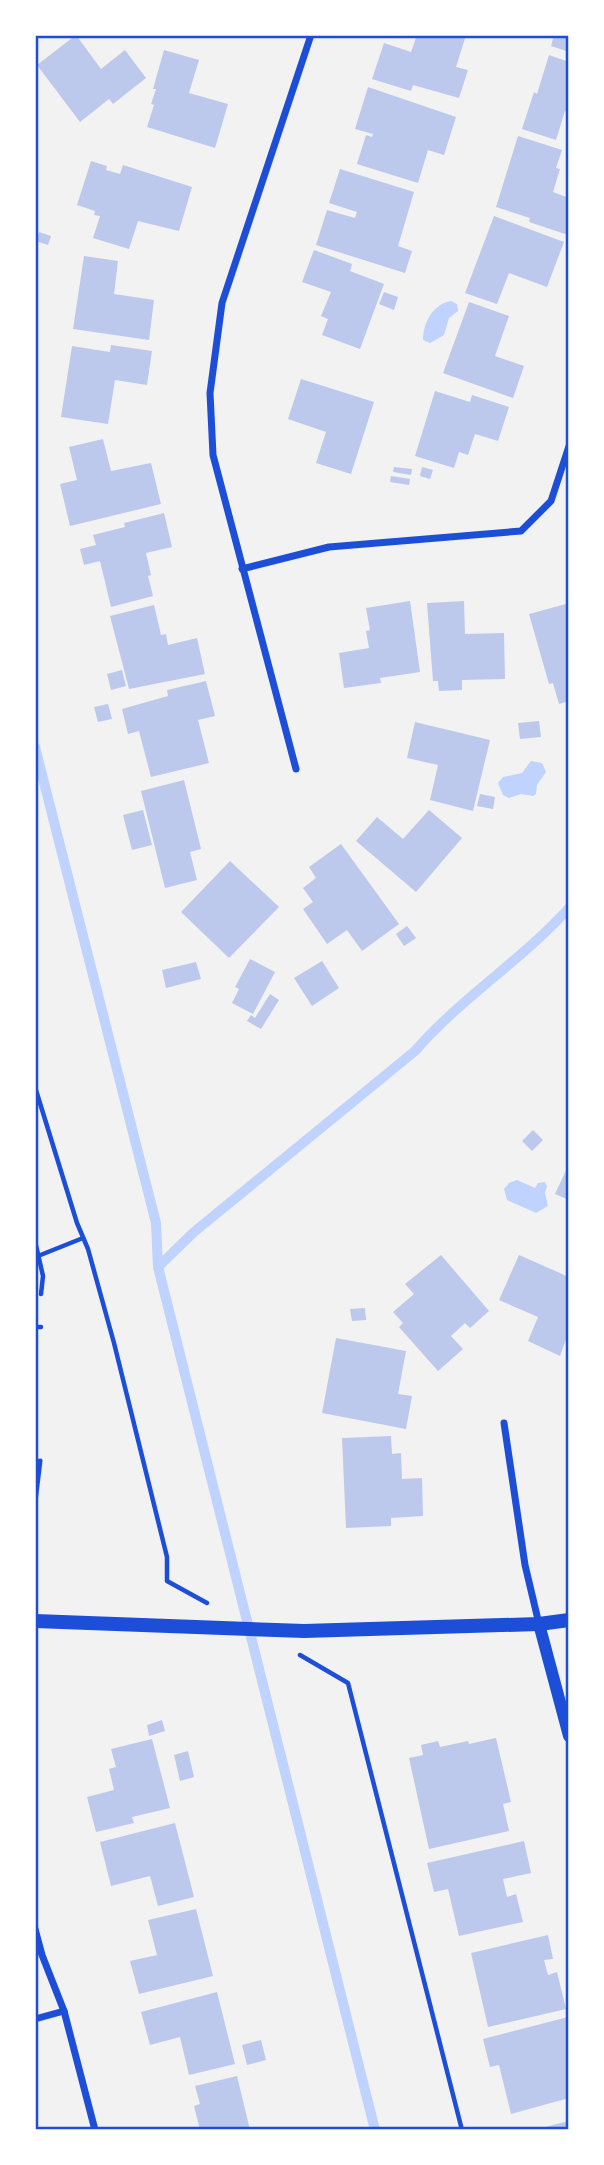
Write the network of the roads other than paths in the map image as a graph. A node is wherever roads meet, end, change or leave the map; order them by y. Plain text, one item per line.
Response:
1 (311, 35) edge
2 (569, 446) edge
3 (242, 569) junction
4 (296, 769) dead end
5 (504, 1423) dead end
6 (40, 1461) dead end
7 (36, 1490) edge
8 (35, 1502) edge
9 (35, 1620) edge
10 (569, 1620) edge
11 (539, 1624) junction
12 (569, 1736) edge
13 (35, 1929) edge
14 (64, 2011) junction
15 (35, 2019) edge
16 (95, 2130) edge

1 - 3 street
2 - 3 street
3 - 4 street
5 - 11 street
6 - 7 lane
7 - 8 lane
9 - 11 main road
10 - 11 main road
11 - 12 street
13 - 14 street
14 - 15 street
14 - 16 street

